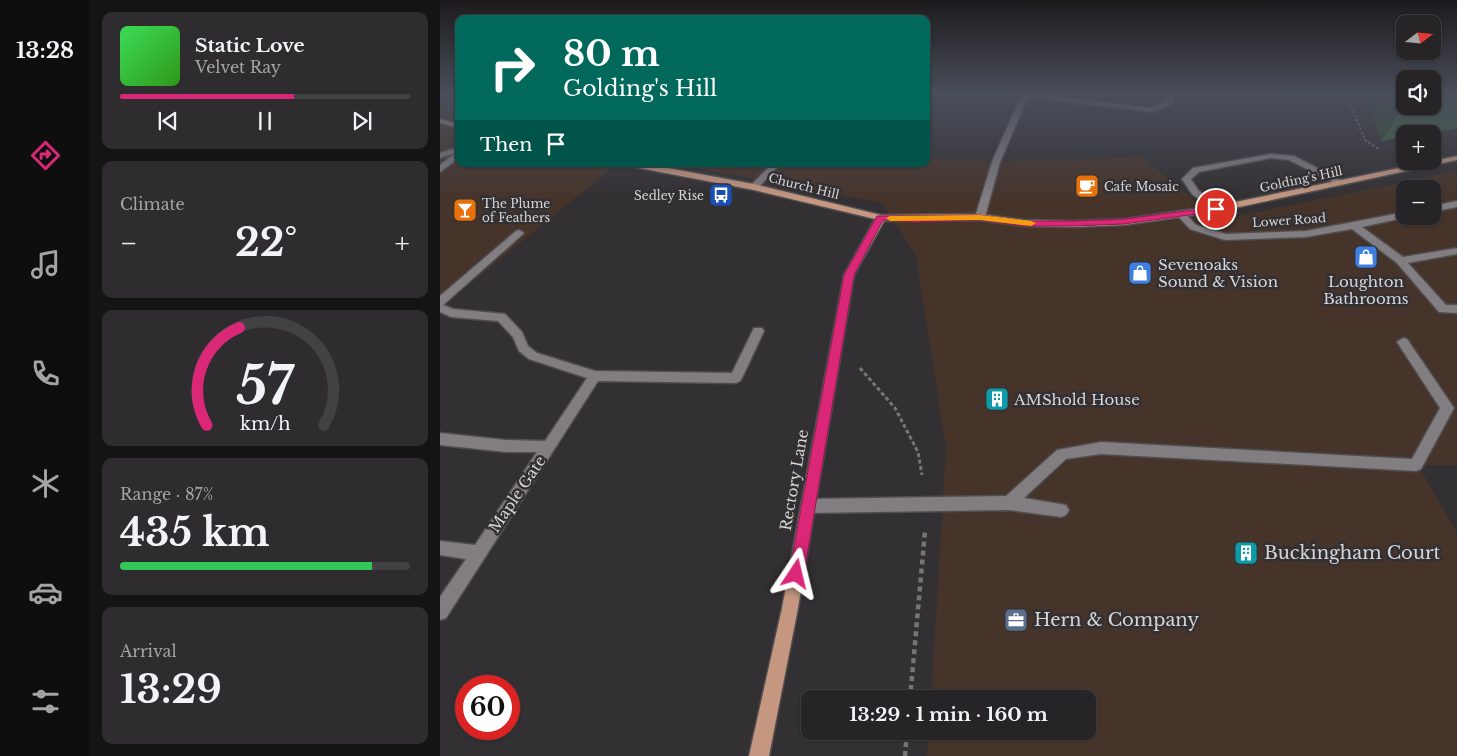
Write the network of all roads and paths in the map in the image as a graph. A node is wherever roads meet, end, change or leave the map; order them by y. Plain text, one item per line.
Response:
1 (1009, 129) edge
2 (1361, 129) edge
3 (455, 150) edge
4 (440, 156) edge
5 (455, 157) edge
6 (1457, 158) edge
7 (1396, 160) edge
8 (1441, 162) edge
9 (650, 167) edge
10 (773, 167) edge
11 (440, 169) edge
12 (1404, 170) edge
13 (1342, 183) junction
14 (754, 187) junction
15 (1457, 204) edge
16 (1441, 207) edge
17 (1216, 209) junction
18 (1181, 214) junction
19 (980, 217) junction
20 (1396, 217) edge
21 (880, 218) junction
22 (1354, 226) junction
23 (519, 233) dead end
24 (1457, 250) edge
25 (1401, 261) junction
26 (440, 302) edge
27 (440, 308) edge
28 (1457, 309) edge
29 (758, 331) dead end
30 (1404, 342) dead end
31 (595, 376) junction
32 (440, 439) edge
33 (548, 447) junction
34 (1010, 503) junction
35 (808, 506) junction
36 (1061, 510) dead end
37 (440, 548) edge
38 (478, 553) junction
39 (440, 612) edge
40 (906, 740) edge
41 (759, 756) edge
42 (905, 756) edge

1 - 19 street
2 - 7 path
3 - 4 street
5 - 11 street
6 - 8 main road, Golding's Hill
9 - 14 main road, Church Hill
10 - 14 street
12 - 13 main road, Golding's Hill
13 - 17 main road, Golding's Hill
13 - 17 street
14 - 21 main road, Church Hill
15 - 16 street
17 - 18 main road, Golding's Hill
18 - 19 main road, Golding's Hill
18 - 22 street, Lower Road
19 - 21 main road, Golding's Hill
20 - 22 street, Lower Road
21 - 35 main road, Rectory Lane
22 - 25 street
23 - 26 street
24 - 25 street
25 - 28 street
27 - 31 street
29 - 31 street
30 - 34 street
31 - 33 street, Maple Gate
32 - 33 street
33 - 38 street, Maple Gate
34 - 35 street
34 - 36 street
35 - 41 main road, Rectory Lane
37 - 38 street
38 - 39 street, Maple Gate
40 - 42 path

